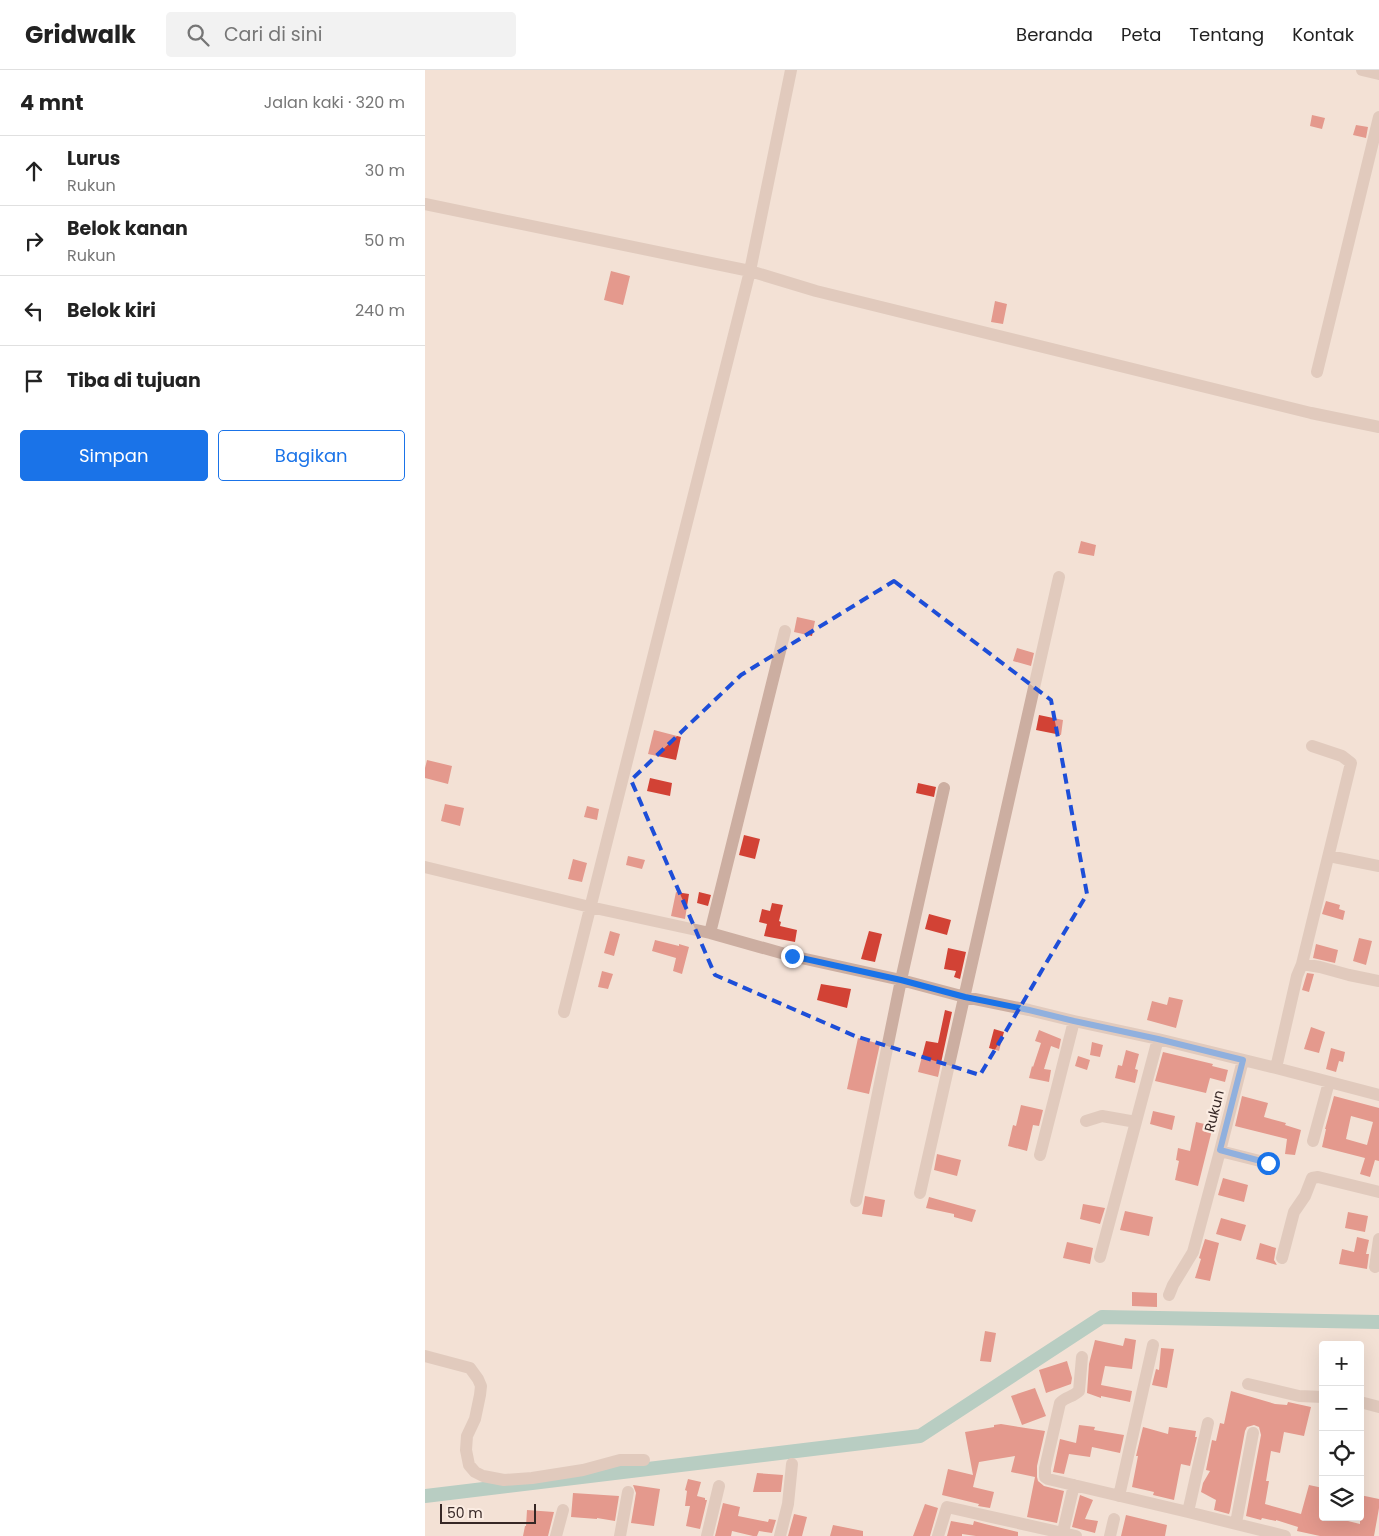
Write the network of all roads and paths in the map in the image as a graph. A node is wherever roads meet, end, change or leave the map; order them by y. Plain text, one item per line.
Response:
1 (791, 70) edge
2 (1361, 70) edge
3 (1379, 74) edge
4 (1379, 117) edge
5 (425, 204) edge
6 (750, 271) junction
7 (1317, 372) dead end
8 (1379, 427) edge
9 (1059, 577) dead end
10 (785, 631) dead end
11 (1312, 746) dead end
12 (945, 788) dead end
13 (1329, 856) junction
14 (1379, 866) edge
15 (425, 867) edge
16 (590, 907) junction
17 (710, 933) junction
18 (1302, 964) junction
19 (901, 980) junction
20 (1379, 981) edge
21 (965, 997) junction
22 (564, 1012) dead end
23 (1074, 1021) junction
24 (1158, 1039) junction
25 (1243, 1060) junction
26 (1276, 1068) junction
27 (1329, 1082) junction
28 (1379, 1095) edge
29 (1086, 1121) dead end
30 (1136, 1122) junction
31 (1313, 1141) dead end
32 (1220, 1150) junction
33 (1041, 1155) dead end
34 (1268, 1163) dead end
35 (1379, 1192) edge
36 (920, 1193) dead end
37 (856, 1201) dead end
38 (1379, 1239) edge
39 (1100, 1258) dead end
40 (1281, 1258) dead end
41 (1375, 1267) dead end
42 (1169, 1295) dead end
43 (1153, 1345) dead end
44 (425, 1356) edge
45 (1082, 1357) dead end
46 (1248, 1384) dead end
47 (1319, 1397) edge
48 (1364, 1403) edge
49 (1379, 1407) edge
50 (1208, 1423) dead end
51 (1253, 1433) dead end
52 (644, 1460) dead end
53 (792, 1464) dead end
54 (1074, 1485) junction
55 (719, 1486) dead end
56 (628, 1492) dead end
57 (1119, 1496) junction
58 (563, 1510) dead end
59 (1188, 1512) junction
60 (1114, 1519) dead end
61 (1237, 1523) junction
62 (1063, 1534) edge
63 (556, 1536) edge
64 (620, 1536) edge
65 (707, 1536) edge
66 (780, 1536) edge
67 (938, 1536) edge
68 (1076, 1536) edge
69 (1110, 1536) edge
70 (1285, 1536) edge

1 - 6 street
2 - 3 street
4 - 7 street
5 - 6 street
6 - 8 street
6 - 16 street
9 - 21 street
10 - 17 street
11 - 13 street
12 - 19 street
13 - 14 street
13 - 18 street
15 - 16 street
16 - 17 street
16 - 22 street
17 - 19 street
18 - 20 street
18 - 26 street
19 - 21 street
19 - 37 street
21 - 23 street
21 - 36 street
23 - 24 street
23 - 33 street
24 - 25 street
24 - 30 street
25 - 26 street
25 - 32 street, Rukun
26 - 27 street
27 - 28 street
27 - 31 street
29 - 30 street
30 - 39 street
32 - 34 street, Rukun
32 - 42 street
35 - 40 street
38 - 41 street
43 - 57 street
44 - 52 street
45 - 54 street
46 - 47 street
48 - 49 street
50 - 59 street
51 - 61 street
53 - 66 street
54 - 57 street
54 - 62 street
55 - 65 street
56 - 64 street
57 - 59 street
58 - 63 street
59 - 61 street
60 - 69 street
61 - 70 street
62 - 67 street
62 - 68 street

